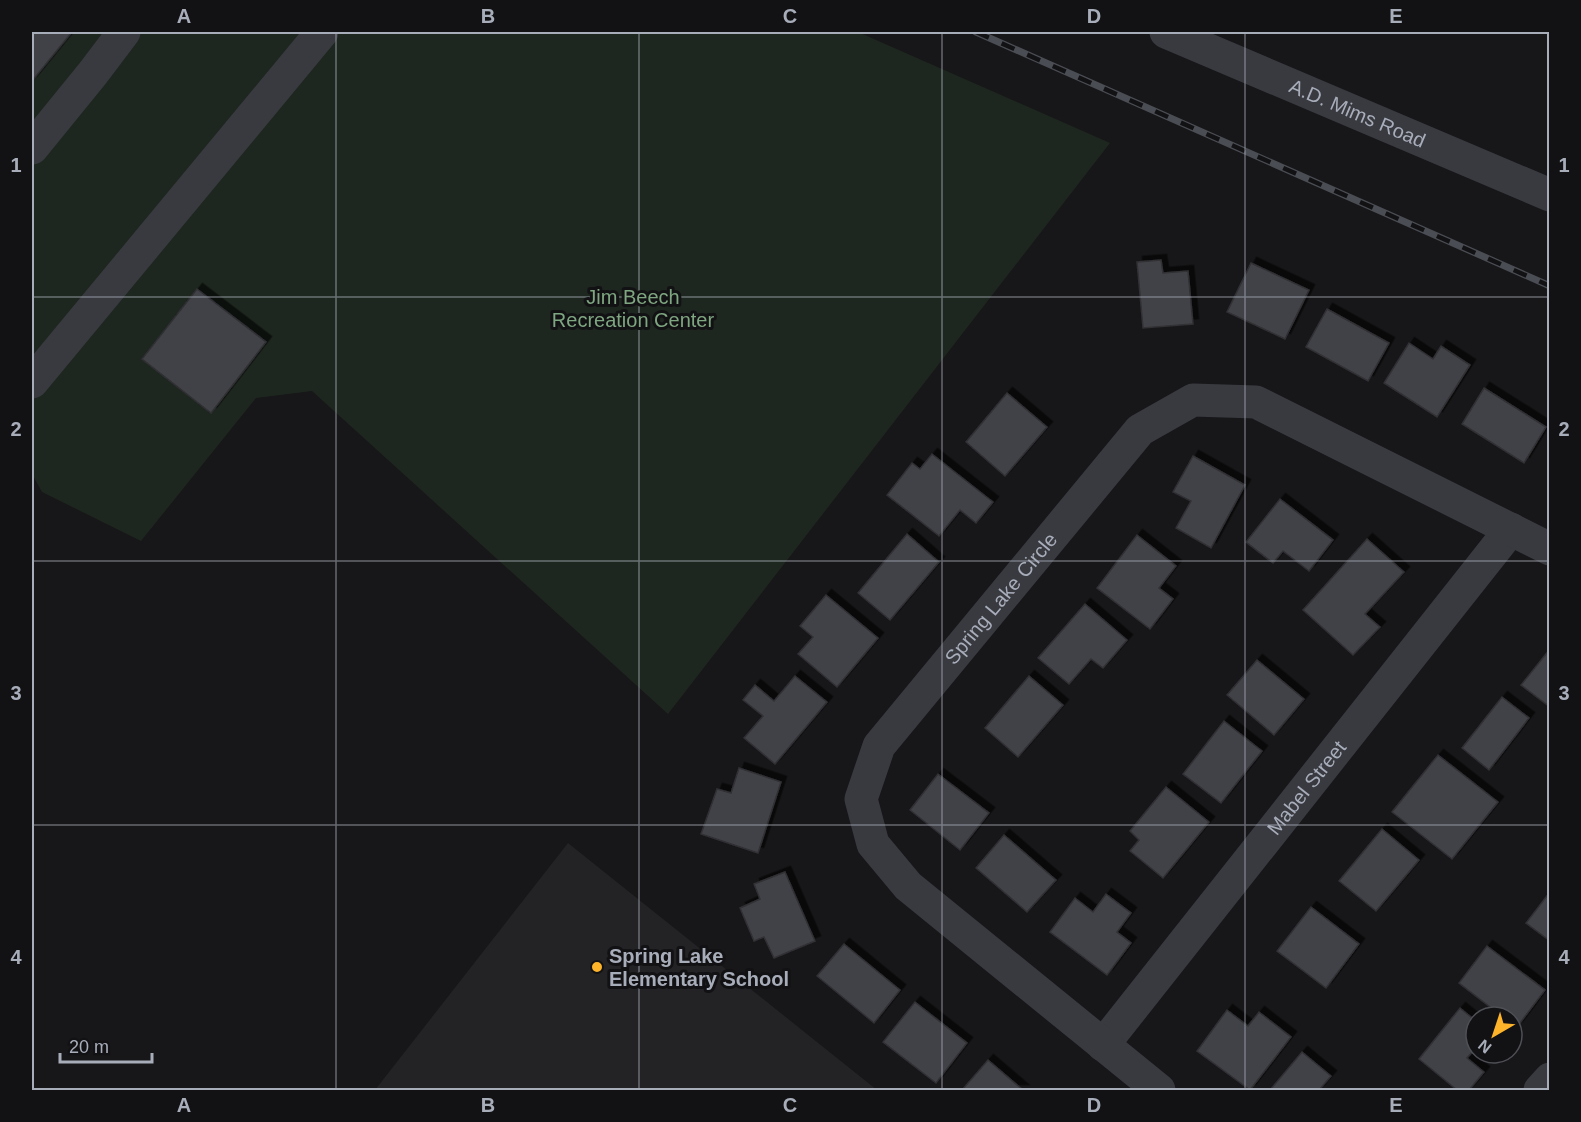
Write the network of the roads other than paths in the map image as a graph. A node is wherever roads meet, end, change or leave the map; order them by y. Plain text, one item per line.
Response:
1 (124, 32) edge
2 (322, 32) edge
3 (1166, 32) edge
4 (32, 148) edge
5 (1550, 195) edge
6 (32, 382) edge
7 (1511, 529) junction
8 (1550, 549) edge
9 (1103, 1045) junction
10 (1550, 1078) edge
11 (1159, 1090) edge
12 (1540, 1090) edge

1 - 4 street
2 - 6 street
3 - 5 street, A.D. Mims Road
7 - 8 street, Spring Lake Circle
7 - 9 street, Mabel Street
7 - 9 street, Spring Lake Circle
9 - 11 street, Spring Lake Circle
10 - 12 street

